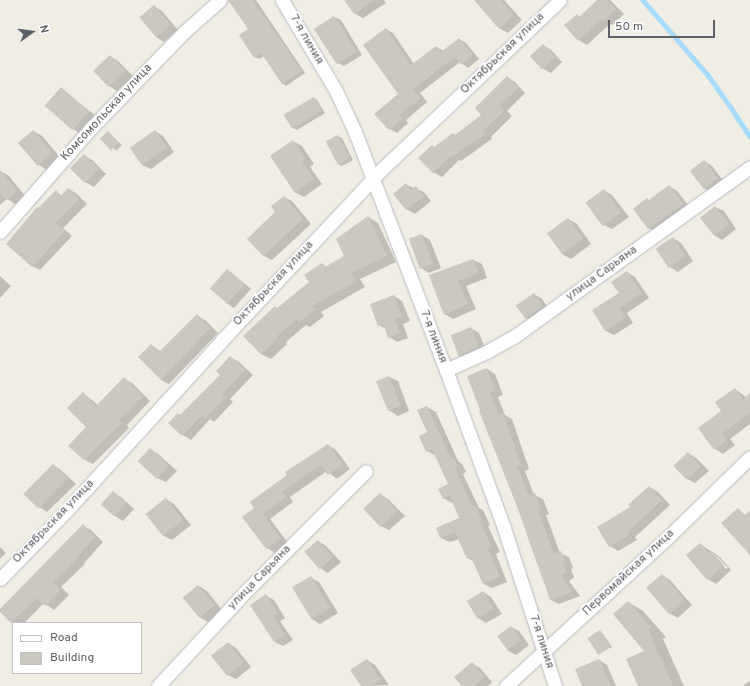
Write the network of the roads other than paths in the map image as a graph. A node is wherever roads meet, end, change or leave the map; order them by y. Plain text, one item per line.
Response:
1 (220, 0) edge
2 (282, 0) edge
3 (560, 0) edge
4 (750, 167) edge
5 (372, 180) junction
6 (0, 232) edge
7 (446, 370) junction
8 (750, 457) edge
9 (366, 471) dead end
10 (0, 579) edge
11 (544, 652) junction
12 (158, 686) edge
13 (506, 686) edge
14 (555, 686) edge

1 - 6 street, Комсомольская улица
2 - 5 street, 7-я линия
3 - 5 street, Октябрьская улица
4 - 7 street, улица Сарьяна
5 - 7 street, 7-я линия
5 - 10 street, Октябрьская улица
7 - 11 street, 7-я линия
8 - 11 street, Первомайская улица
9 - 12 street, улица Сарьяна
11 - 13 street, Первомайская улица
11 - 14 street, 7-я линия

